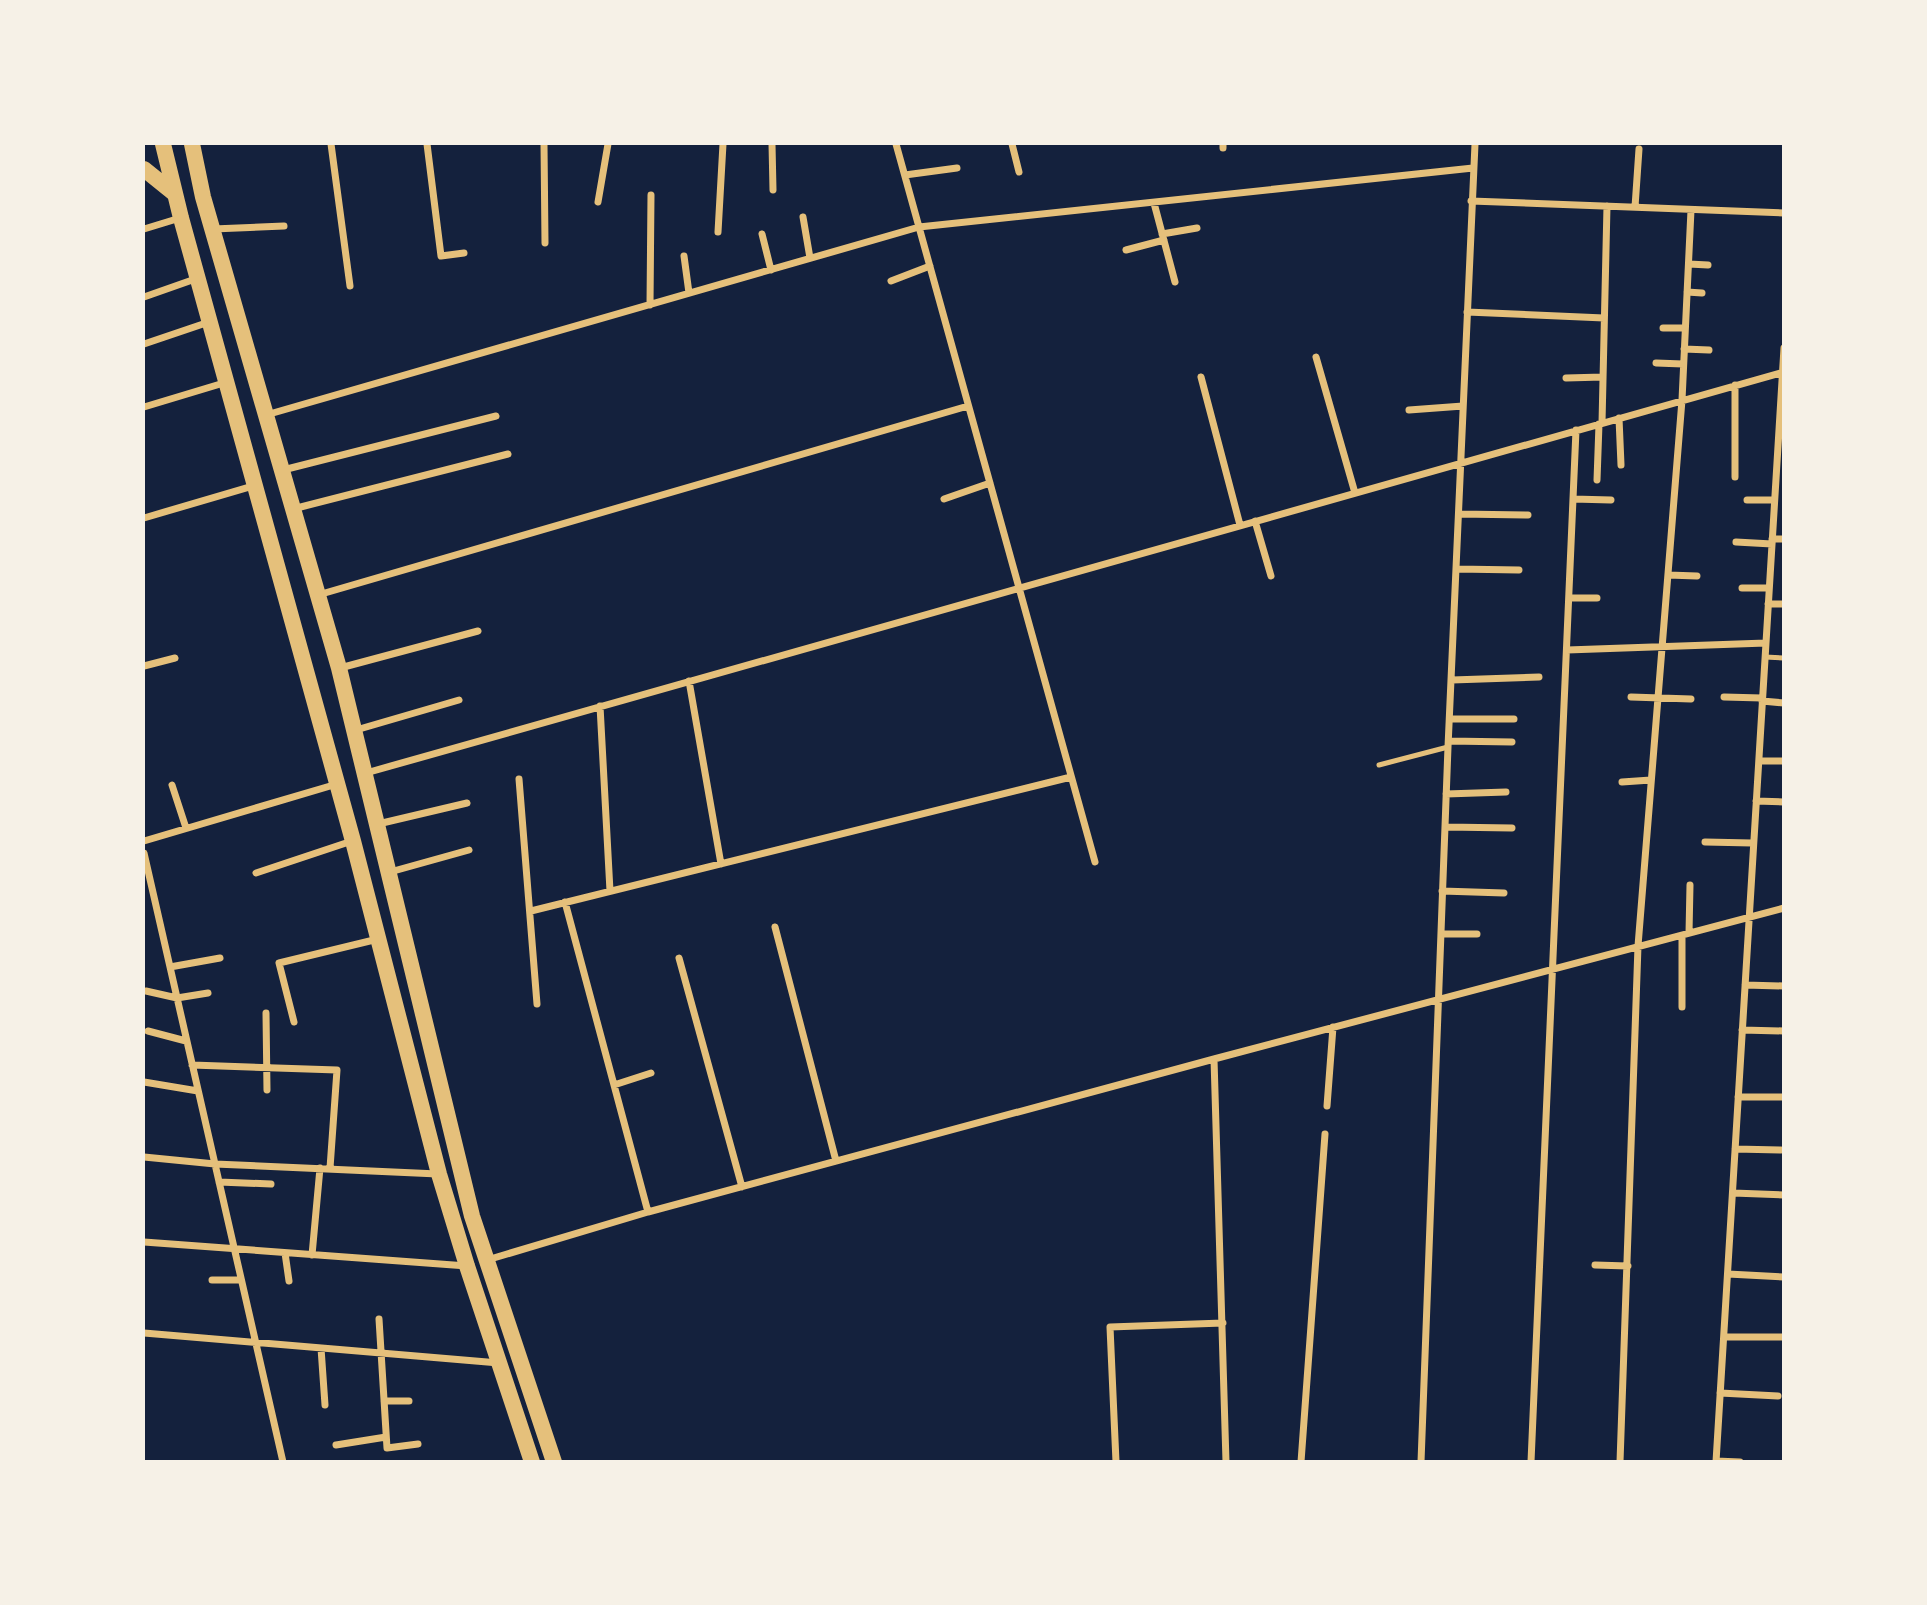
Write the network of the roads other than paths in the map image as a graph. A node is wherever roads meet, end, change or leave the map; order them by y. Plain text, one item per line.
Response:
1 (163, 144) edge
2 (192, 144) edge
3 (331, 144) edge
4 (427, 144) edge
5 (544, 144) edge
6 (608, 144) edge
7 (723, 144) edge
8 (772, 144) edge
9 (896, 144) edge
10 (1012, 144) edge
11 (1475, 144) edge
12 (1639, 149) dead end
13 (957, 168) dead end
14 (1473, 168) junction
15 (144, 169) edge
16 (1019, 172) dead end
17 (905, 175) junction
18 (773, 190) dead end
19 (175, 194) junction
20 (651, 195) dead end
21 (1471, 201) junction
22 (598, 202) dead end
23 (1154, 203) junction
24 (1607, 206) junction
25 (1635, 207) junction
26 (1691, 210) junction
27 (1783, 213) edge
28 (803, 216) dead end
29 (181, 218) junction
30 (284, 226) dead end
31 (919, 227) junction
32 (1197, 228) dead end
33 (144, 229) edge
34 (213, 229) junction
35 (718, 232) dead end
36 (762, 234) dead end
37 (1163, 237) junction
38 (545, 243) dead end
39 (1126, 250) dead end
40 (464, 253) dead end
41 (684, 256) dead end
42 (810, 258) junction
43 (1689, 264) junction
44 (1707, 265) dead end
45 (930, 266) junction
46 (771, 270) junction
47 (198, 278) junction
48 (891, 281) dead end
49 (1175, 282) dead end
50 (350, 286) dead end
51 (1687, 292) junction
52 (689, 293) junction
53 (1702, 293) dead end
54 (144, 297) edge
55 (650, 305) junction
56 (1467, 312) junction
57 (1604, 318) junction
58 (210, 321) junction
59 (1664, 328) dead end
60 (1685, 328) junction
61 (144, 344) edge
62 (1783, 348) edge
63 (1684, 349) junction
64 (1709, 350) dead end
65 (1316, 357) dead end
66 (1656, 363) dead end
67 (1683, 364) junction
68 (1783, 372) edge
69 (1201, 376) dead end
70 (1603, 377) junction
71 (1566, 378) dead end
72 (227, 382) junction
73 (1735, 385) junction
74 (1682, 400) junction
75 (968, 405) junction
76 (1463, 406) junction
77 (144, 407) edge
78 (1409, 410) dead end
79 (266, 415) junction
80 (496, 416) dead end
81 (1619, 418) junction
82 (1600, 423) junction
83 (1576, 430) junction
84 (508, 454) dead end
85 (1461, 463) junction
86 (1621, 465) dead end
87 (282, 470) junction
88 (1735, 477) dead end
89 (1597, 480) dead end
90 (990, 483) junction
91 (256, 485) junction
92 (1355, 493) junction
93 (944, 499) dead end
94 (1573, 499) junction
95 (1611, 500) dead end
96 (1747, 500) dead end
97 (1774, 500) junction
98 (293, 509) junction
99 (1459, 514) junction
100 (1528, 515) dead end
101 (144, 518) edge
102 (1255, 521) junction
103 (1240, 525) junction
104 (1783, 539) edge
105 (1772, 541) junction
106 (1736, 542) dead end
107 (1457, 569) junction
108 (1519, 570) dead end
109 (1668, 575) junction
110 (1270, 576) dead end
111 (1697, 576) dead end
112 (1019, 588) junction
113 (1742, 588) dead end
114 (1769, 588) junction
115 (317, 595) junction
116 (1569, 597) junction
117 (1597, 598) dead end
118 (1768, 604) junction
119 (1783, 604) edge
120 (478, 631) dead end
121 (1766, 643) junction
122 (1662, 645) junction
123 (1567, 650) junction
124 (1765, 657) junction
125 (175, 658) dead end
126 (1783, 658) edge
127 (144, 666) edge
128 (339, 668) junction
129 (1539, 677) dead end
130 (1452, 680) junction
131 (689, 681) junction
132 (1631, 697) dead end
133 (1658, 697) junction
134 (1724, 697) dead end
135 (1692, 699) dead end
136 (1762, 699) junction
137 (459, 700) dead end
138 (1783, 702) edge
139 (600, 706) junction
140 (1450, 719) junction
141 (1514, 719) dead end
142 (355, 730) junction
143 (1512, 742) dead end
144 (1448, 744) junction
145 (1759, 761) junction
146 (1783, 761) edge
147 (1379, 765) dead end
148 (366, 773) junction
149 (1071, 777) junction
150 (519, 779) dead end
151 (1651, 780) junction
152 (1622, 782) dead end
153 (338, 784) junction
154 (172, 785) dead end
155 (1506, 792) dead end
156 (1446, 794) junction
157 (1756, 801) junction
158 (1783, 802) edge
159 (467, 803) dead end
160 (378, 824) junction
161 (1446, 827) junction
162 (186, 828) junction
163 (1512, 828) dead end
164 (144, 841) edge
165 (353, 841) junction
166 (1705, 842) dead end
167 (1752, 843) junction
168 (469, 850) dead end
169 (144, 853) edge
170 (1095, 862) dead end
171 (721, 864) junction
172 (389, 872) junction
173 (256, 873) dead end
174 (1690, 885) dead end
175 (610, 891) junction
176 (1442, 891) junction
177 (1504, 893) dead end
178 (565, 902) junction
179 (1783, 908) edge
180 (531, 911) junction
181 (1749, 917) junction
182 (775, 927) dead end
183 (1442, 934) junction
184 (1476, 934) dead end
185 (1686, 934) junction
186 (379, 939) junction
187 (1638, 946) junction
188 (220, 958) dead end
189 (679, 958) dead end
190 (170, 967) junction
191 (1551, 969) junction
192 (1745, 985) junction
193 (1783, 986) edge
194 (146, 991) dead end
195 (208, 993) dead end
196 (177, 998) junction
197 (1440, 999) junction
198 (537, 1004) dead end
199 (1682, 1007) dead end
200 (266, 1013) dead end
201 (294, 1022) dead end
202 (1333, 1027) junction
203 (1742, 1030) junction
204 (148, 1031) dead end
205 (1783, 1031) edge
206 (187, 1041) junction
207 (1214, 1059) junction
208 (192, 1065) junction
209 (266, 1066) junction
210 (651, 1073) dead end
211 (144, 1082) edge
212 (614, 1085) junction
213 (267, 1090) dead end
214 (198, 1091) junction
215 (1738, 1097) junction
216 (1783, 1097) edge
217 (1327, 1106) dead end
218 (1325, 1134) dead end
219 (1735, 1149) junction
220 (1781, 1150) dead end
221 (144, 1157) edge
222 (836, 1161) junction
223 (215, 1164) junction
224 (320, 1168) junction
225 (330, 1168) junction
226 (439, 1174) junction
227 (219, 1182) junction
228 (271, 1184) dead end
229 (742, 1187) junction
230 (1732, 1193) junction
231 (1783, 1195) edge
232 (648, 1212) junction
233 (144, 1242) edge
234 (234, 1249) junction
235 (285, 1252) junction
236 (312, 1255) junction
237 (486, 1261) junction
238 (1595, 1265) dead end
239 (467, 1266) junction
240 (1628, 1266) junction
241 (1728, 1274) junction
242 (1783, 1277) edge
243 (212, 1280) dead end
244 (241, 1280) junction
245 (289, 1281) dead end
246 (379, 1319) dead end
247 (1223, 1323) junction
248 (144, 1333) edge
249 (1783, 1336) edge
250 (1724, 1337) junction
251 (255, 1343) junction
252 (321, 1348) junction
253 (381, 1353) junction
254 (499, 1363) junction
255 (1720, 1393) junction
256 (1778, 1396) dead end
257 (384, 1401) junction
258 (409, 1401) dead end
259 (325, 1405) dead end
260 (387, 1437) junction
261 (418, 1444) dead end
262 (336, 1445) dead end
263 (283, 1461) edge
264 (532, 1461) edge
265 (554, 1461) edge
266 (1116, 1461) edge
267 (1226, 1461) edge
268 (1301, 1461) edge
269 (1421, 1461) edge
270 (1531, 1461) edge
271 (1620, 1461) edge
272 (1716, 1461) edge
273 (1740, 1461) edge

1 - 19 main road
2 - 34 main road
3 - 50 street
4 - 40 street
5 - 38 street
6 - 22 street
7 - 35 street
8 - 18 street
9 - 17 street
10 - 16 street
11 - 14 street
12 - 25 street
13 - 17 street
14 - 21 street
14 - 23 street
15 - 19 main road
17 - 31 street
19 - 29 main road
20 - 55 street
21 - 24 street
21 - 56 street
23 - 31 street
23 - 37 street
24 - 25 street
24 - 57 street
25 - 26 street
26 - 27 street
26 - 43 street
28 - 42 street
29 - 33 street
29 - 47 main road
30 - 34 street
31 - 42 street
31 - 45 street
32 - 37 street
34 - 79 main road
36 - 46 street
37 - 39 street
37 - 49 street
41 - 52 street
42 - 46 street
43 - 44 street
43 - 51 street
45 - 48 street
45 - 75 street
46 - 52 street
47 - 54 street
47 - 58 main road
51 - 53 street
51 - 60 street
52 - 55 street
55 - 79 street
56 - 57 street
56 - 76 street
57 - 70 street
58 - 61 street
58 - 72 main road
59 - 60 street
60 - 63 street
62 - 68 street
63 - 64 street
63 - 67 street
65 - 92 street
66 - 67 street
67 - 74 street
68 - 73 street
68 - 97 street
69 - 103 street
70 - 71 street
70 - 82 street
72 - 77 street
72 - 91 main road
73 - 74 street
73 - 88 street
74 - 81 street
74 - 109 street
75 - 90 street
75 - 115 street
76 - 78 street
76 - 85 street
79 - 87 main road
80 - 87 street
81 - 82 street
81 - 86 street
82 - 83 street
82 - 89 street
83 - 85 street
83 - 94 street
84 - 98 street
85 - 92 street
85 - 99 street
87 - 98 main road
90 - 93 street
90 - 112 street
91 - 101 street
91 - 153 main road
92 - 102 street
94 - 95 street
94 - 116 street
96 - 97 street
97 - 105 street
98 - 115 main road
99 - 100 street
99 - 107 street
102 - 103 street
102 - 110 street
103 - 112 street
104 - 105 street
105 - 106 street
105 - 114 street
107 - 108 street
107 - 130 street
109 - 111 street
109 - 122 street
112 - 131 street
112 - 149 street
113 - 114 street
114 - 118 street
115 - 128 main road
116 - 117 street
116 - 123 street
118 - 119 street
118 - 121 street
120 - 128 street
121 - 122 street
121 - 124 street
122 - 123 street
122 - 133 street
123 - 191 street
124 - 126 lane
124 - 136 street
125 - 127 street
128 - 142 main road
129 - 130 street
130 - 140 street
131 - 139 street
131 - 171 street
132 - 133 street
133 - 135 street
133 - 151 street
134 - 136 street
136 - 138 street
136 - 145 street
137 - 142 street
139 - 148 street
139 - 175 street
140 - 141 street
140 - 144 street
142 - 148 main road
143 - 144 street
144 - 147 lane
144 - 156 street
145 - 146 street
145 - 157 street
148 - 160 main road
149 - 170 street
149 - 171 street
150 - 180 street
151 - 152 street
151 - 187 street
153 - 162 street
153 - 165 main road
154 - 162 street
155 - 156 street
156 - 161 street
157 - 158 street
157 - 167 street
159 - 160 street
160 - 172 main road
161 - 163 street
161 - 176 street
162 - 164 street
165 - 173 street
165 - 186 main road
166 - 167 street
167 - 181 street
168 - 172 street
169 - 190 street
171 - 175 street
172 - 237 main road
174 - 185 street
175 - 178 street
176 - 177 street
176 - 183 street
178 - 180 street
178 - 212 street
179 - 181 street
180 - 198 street
181 - 185 street
181 - 192 street
182 - 222 street
183 - 184 street
183 - 197 street
185 - 187 street
185 - 199 street
186 - 201 street
186 - 226 main road
187 - 191 street
187 - 240 street
188 - 190 street
189 - 229 street
190 - 196 street
191 - 197 street
191 - 270 street
192 - 193 street
192 - 203 street
194 - 196 street
195 - 196 street
196 - 206 street
197 - 202 street
197 - 269 street
200 - 209 street
202 - 207 street
202 - 217 street
203 - 205 street
203 - 215 street
204 - 206 street
206 - 208 street
207 - 222 street
207 - 247 street
208 - 209 street
208 - 214 street
209 - 213 street
209 - 225 street
210 - 212 street
211 - 214 street
212 - 232 street
214 - 223 street
215 - 216 street
215 - 219 street
218 - 268 street
219 - 220 street
219 - 230 street
221 - 223 street
222 - 229 street
223 - 224 street
223 - 227 street
224 - 225 street
224 - 236 street
225 - 226 street
226 - 239 main road
227 - 228 street
227 - 234 street
229 - 232 street
230 - 231 street
230 - 241 street
232 - 237 street
233 - 234 street
234 - 235 street
234 - 244 street
235 - 236 street
235 - 245 street
236 - 239 street
237 - 265 main road
238 - 240 street
239 - 254 main road
240 - 271 street
241 - 242 street
241 - 250 street
243 - 244 street
244 - 251 street
246 - 253 street
247 - 266 street
247 - 267 street
248 - 251 street
249 - 250 street
250 - 255 street
251 - 252 street
251 - 263 street
252 - 253 street
252 - 259 street
253 - 254 street
253 - 257 street
254 - 264 main road
255 - 256 street
255 - 272 street
257 - 258 street
257 - 260 street
260 - 261 street
260 - 262 street
272 - 273 street

